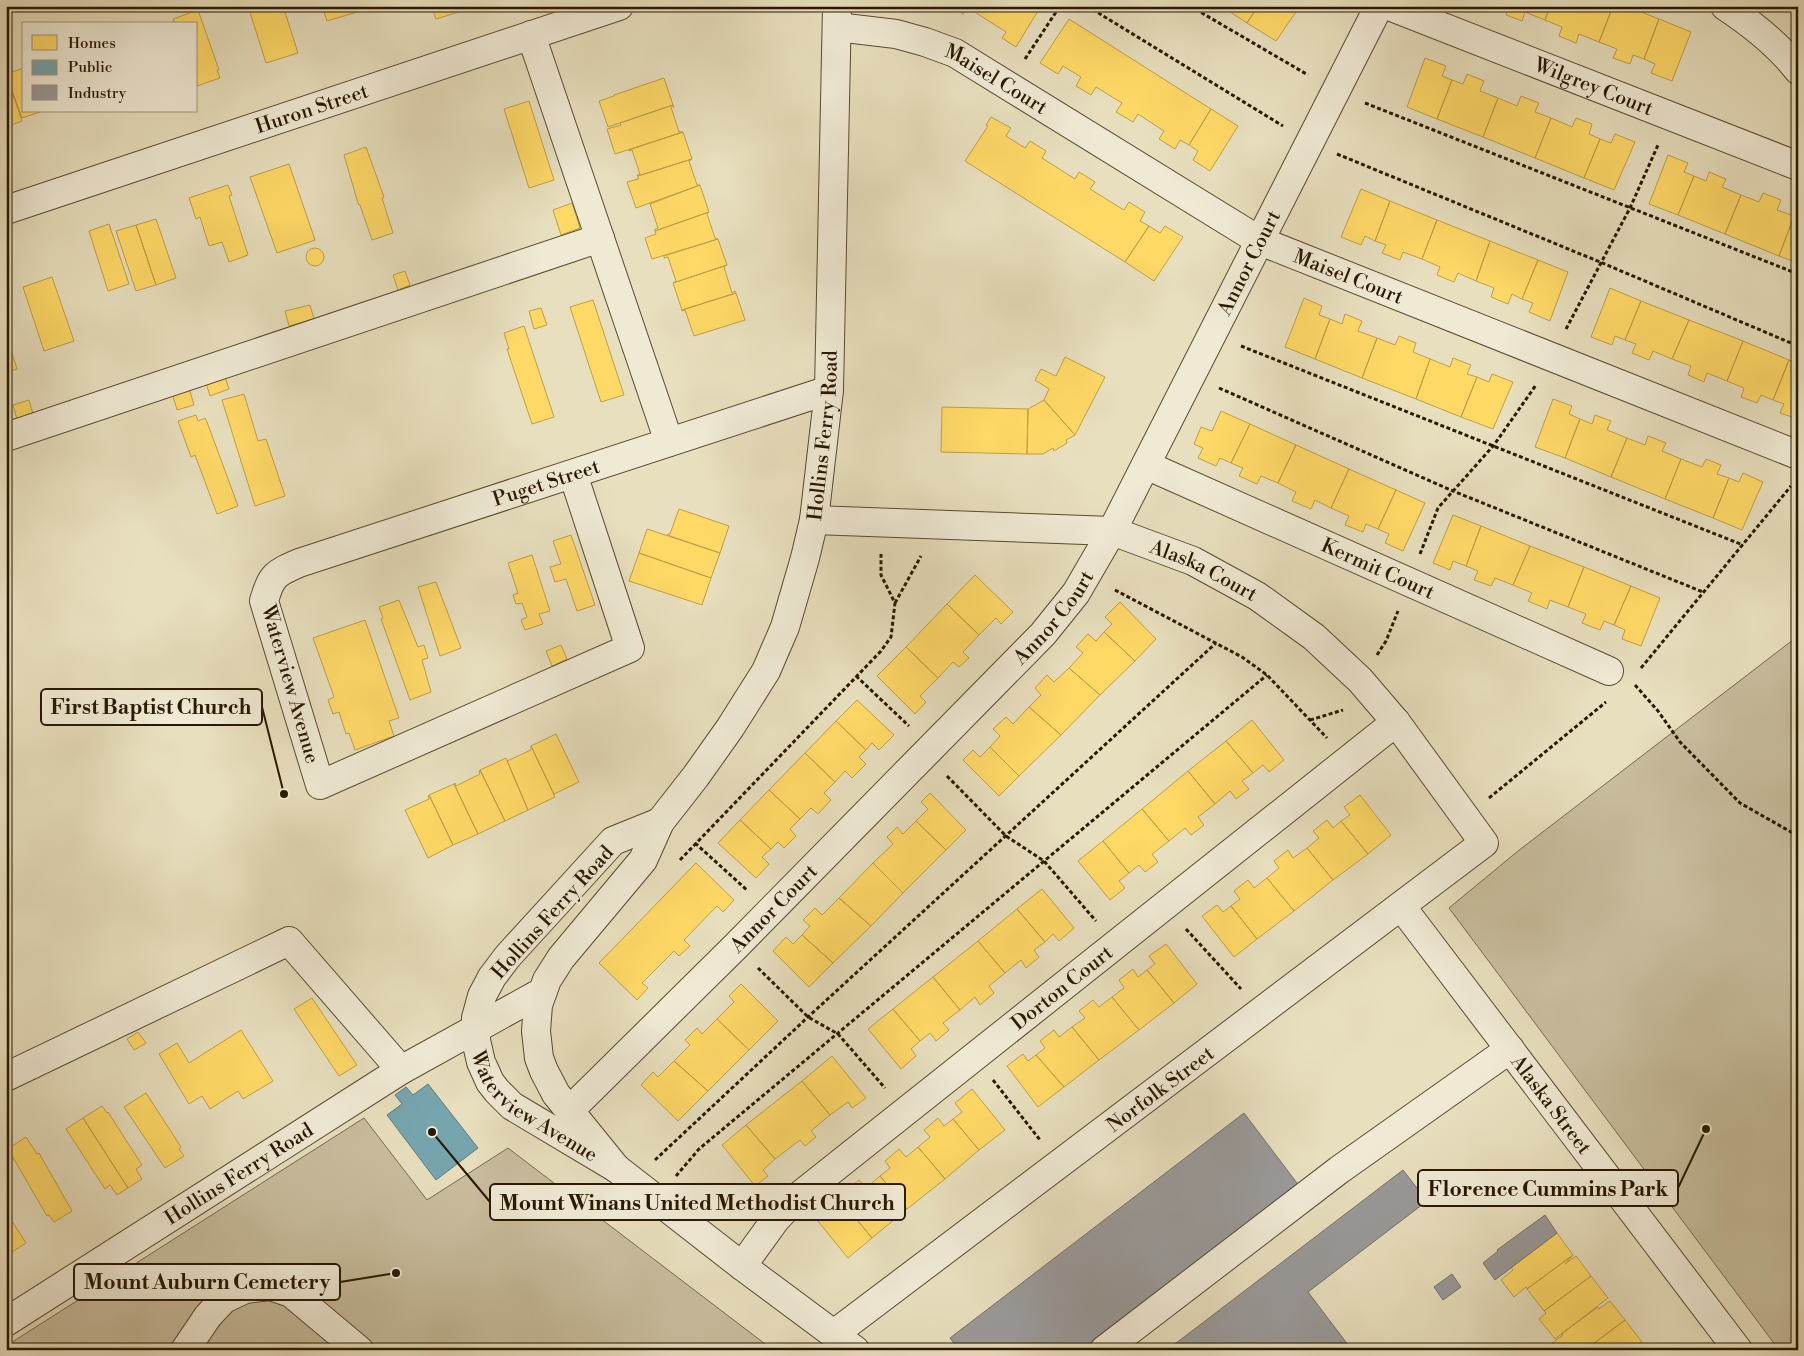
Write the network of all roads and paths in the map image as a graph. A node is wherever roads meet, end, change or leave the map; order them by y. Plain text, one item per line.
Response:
1 (619, 6) edge
2 (1060, 6) edge
3 (1087, 6) edge
4 (1190, 6) edge
5 (1379, 6) edge
6 (1389, 6) edge
7 (1726, 6) edge
8 (837, 17) edge
9 (531, 35) junction
10 (1798, 70) edge
11 (1008, 85) junction
12 (1335, 92) junction
13 (1670, 116) junction
14 (1310, 142) junction
15 (1798, 166) edge
16 (1630, 208) junction
17 (6, 210) edge
18 (600, 238) junction
19 (1260, 241) junction
20 (1600, 262) junction
21 (1798, 274) edge
22 (1212, 334) junction
23 (1798, 346) edge
24 (1552, 357) junction
25 (1191, 376) junction
26 (829, 390) junction
27 (6, 437) edge
28 (669, 442) junction
29 (1494, 445) junction
30 (1798, 455) edge
31 (1146, 465) junction
32 (573, 474) junction
33 (1792, 485) dead end
34 (1454, 491) junction
35 (814, 520) junction
36 (880, 523) junction
37 (938, 524) junction
38 (1112, 531) junction
39 (1743, 545) junction
40 (1087, 575) junction
41 (1409, 582) junction
42 (268, 583) joint
43 (1703, 592) junction
44 (895, 604) junction
45 (1216, 643) junction
46 (1267, 675) junction
47 (856, 676) junction
48 (1620, 676) junction
49 (1360, 680) junction
50 (1608, 699) dead end
51 (1396, 722) junction
52 (929, 751) junction
53 (1347, 760) junction
54 (1465, 818) junction
55 (660, 822) junction
56 (1006, 836) junction
57 (1798, 836) edge
58 (695, 843) junction
59 (1484, 843) joint
60 (1044, 861) junction
61 (676, 864) dead end
62 (1165, 905) junction
63 (1401, 906) junction
64 (770, 911) junction
65 (1116, 944) junction
66 (736, 946) junction
67 (539, 1005) junction
68 (1261, 1012) junction
69 (808, 1017) junction
70 (476, 1029) junction
71 (838, 1034) junction
72 (1510, 1049) junction
73 (974, 1056) junction
74 (401, 1070) junction
75 (6, 1077) edge
76 (569, 1111) junction
77 (905, 1111) junction
78 (1059, 1164) junction
79 (624, 1174) junction
80 (656, 1199) junction
81 (742, 1266) junction
82 (6, 1322) edge
83 (845, 1342) edge
84 (185, 1350) edge
85 (359, 1350) edge
86 (1104, 1350) edge
87 (1738, 1350) edge

1 - 9 street, Huron Street
2 - 11 path
3 - 14 path
4 - 12 path
5 - 12 street, Annor Court
6 - 13 street, Wilgrey Court
7 - 10 street
8 - 11 street, Maisel Court
8 - 26 street, Hollins Ferry Road
9 - 17 street, Huron Street
9 - 18 street
11 - 19 street, Maisel Court
12 - 14 street, Annor Court
12 - 16 path
13 - 15 street, Wilgrey Court
13 - 16 path
14 - 19 street, Annor Court
14 - 20 path
16 - 20 path
16 - 21 path
18 - 27 street
18 - 28 street
19 - 22 street, Annor Court
19 - 24 street, Maisel Court
20 - 23 path
20 - 24 path
22 - 25 street, Annor Court
22 - 29 path
24 - 29 path
24 - 30 street, Maisel Court
25 - 31 street, Annor Court
25 - 34 path
26 - 28 street, Puget Street
26 - 35 street, Hollins Ferry Road
28 - 32 street, Puget Street
29 - 34 path
29 - 39 path
31 - 38 street, Annor Court
31 - 41 street, Kermit Court
32 - 42 street, Puget Street
32 - 42 street, Waterview Avenue
33 - 39 path
34 - 41 path
34 - 43 path
35 - 36 street, Alaska Court
35 - 55 street, Hollins Ferry Road
36 - 37 street, Alaska Court
36 - 44 path
37 - 38 street, Alaska Court
37 - 44 path
38 - 40 street, Annor Court
38 - 49 street, Alaska Court
39 - 43 path
40 - 45 path
40 - 52 street, Annor Court
41 - 48 street, Kermit Court
41 - 49 path
43 - 48 path
44 - 47 path
45 - 46 path
45 - 56 path
46 - 53 path
46 - 60 path
47 - 52 path
47 - 58 path
48 - 57 path
49 - 51 street, Alaska Court
50 - 54 path
51 - 53 street, Dorton Court
51 - 54 street, Alaska Court
52 - 56 path
52 - 64 street, Annor Court
53 - 62 street, Dorton Court
54 - 59 street, Alaska Court
55 - 67 street, Hollins Ferry Road
55 - 70 street, Hollins Ferry Road
56 - 60 path
56 - 69 path
58 - 61 path
58 - 64 path
59 - 63 street, Norfolk Street
60 - 65 path
60 - 71 path
62 - 65 street, Dorton Court
62 - 68 path
63 - 68 street, Norfolk Street
63 - 72 street, Alaska Street
64 - 66 street, Annor Court
65 - 73 street, Dorton Court
66 - 69 path
66 - 76 street, Annor Court
67 - 70 street, Hollins Ferry Road
67 - 76 street, Waterview Avenue
68 - 78 street, Norfolk Street
69 - 71 path
69 - 79 path
70 - 74 street, Hollins Ferry Road
70 - 79 street, Waterview Avenue
71 - 77 path
71 - 80 path
72 - 86 street
72 - 87 street, Alaska Street
73 - 77 street, Dorton Court
73 - 78 path
74 - 75 street
74 - 82 street, Hollins Ferry Road
76 - 79 street, Waterview Avenue
77 - 81 street, Dorton Court
78 - 83 street, Norfolk Street
79 - 80 street, Waterview Avenue
80 - 81 street, Waterview Avenue
81 - 83 street, Waterview Avenue
84 - 85 street

